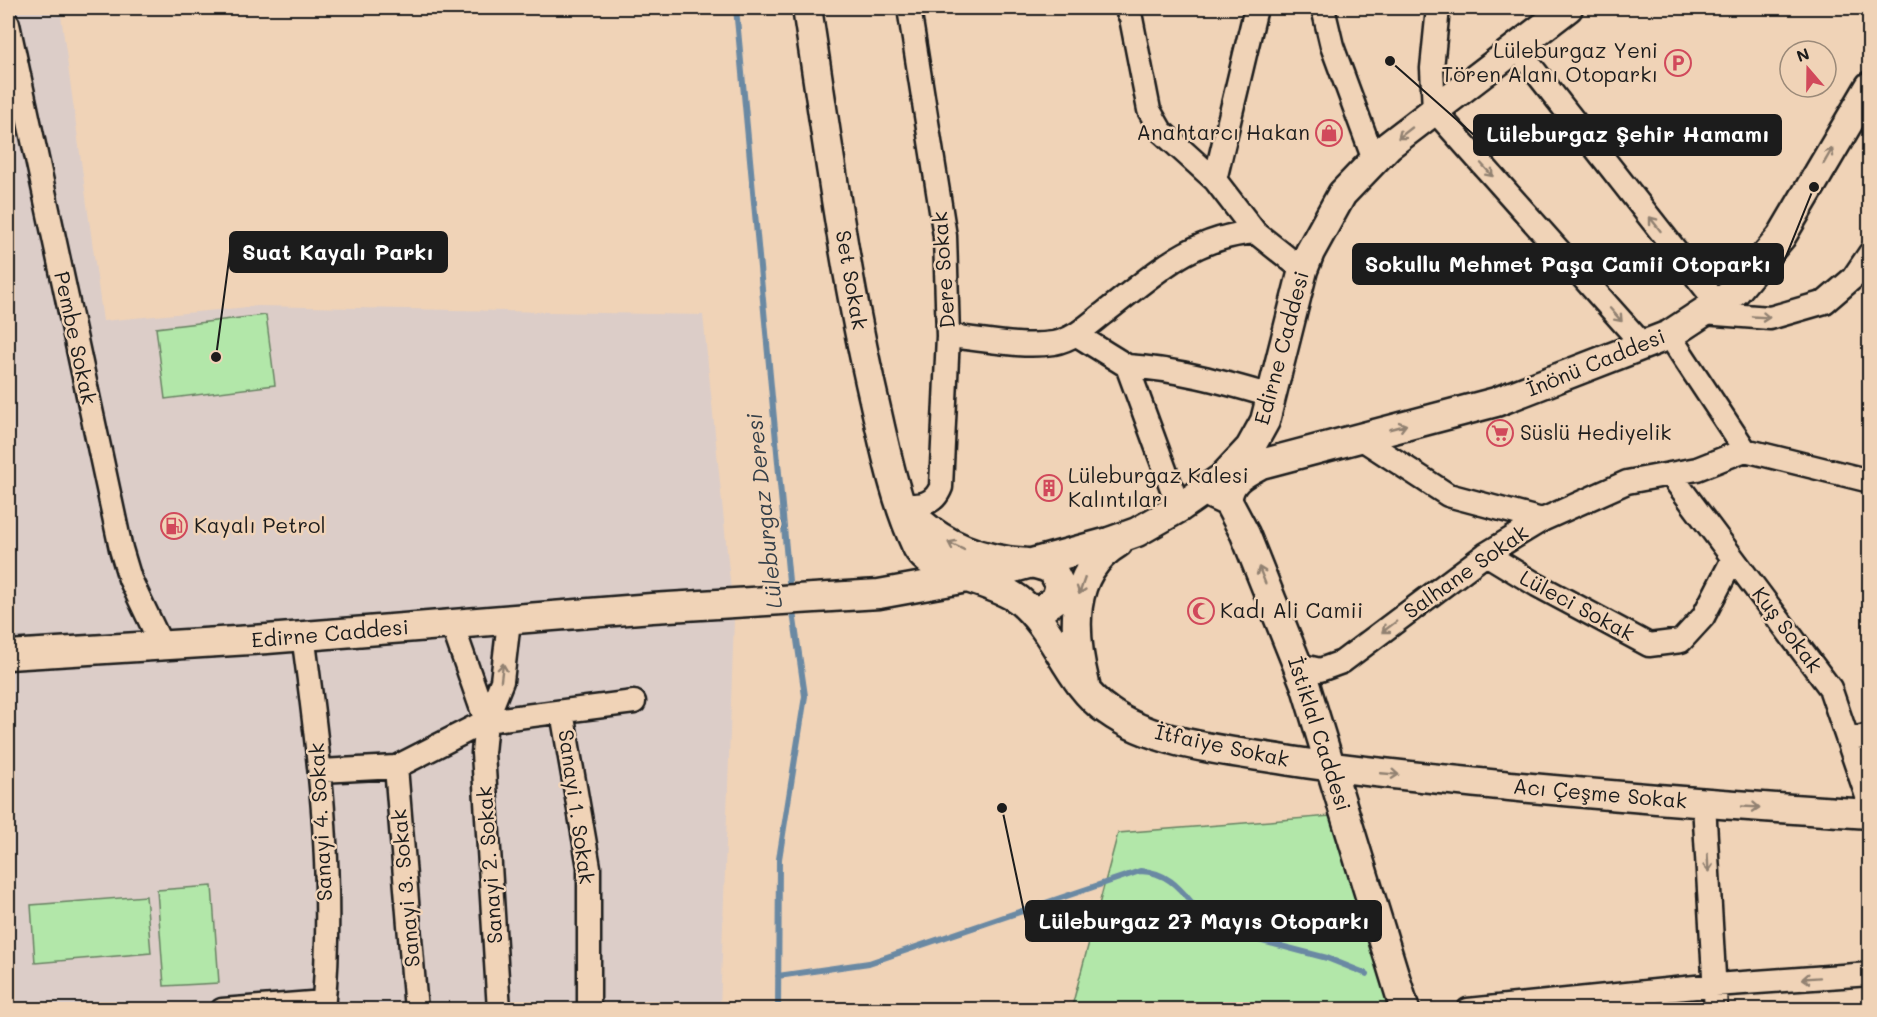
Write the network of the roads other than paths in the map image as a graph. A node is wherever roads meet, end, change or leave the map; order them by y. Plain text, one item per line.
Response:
1 (807, 8) edge
2 (909, 8) edge
3 (1126, 8) edge
4 (1256, 8) edge
5 (1323, 8) edge
6 (1438, 8) edge
7 (1568, 8) edge
8 (8, 24) edge
9 (1516, 47) junction
10 (1869, 86) edge
11 (1434, 111) junction
12 (1374, 160) junction
13 (1215, 180) junction
14 (1255, 232) junction
15 (1869, 253) edge
16 (1304, 270) junction
17 (1710, 308) junction
18 (1077, 335) junction
19 (1669, 335) junction
20 (948, 336) junction
21 (1643, 345) junction
22 (1126, 366) junction
23 (1268, 409) junction
24 (1359, 437) junction
25 (1745, 450) junction
26 (1300, 452) junction
27 (1670, 474) junction
28 (1869, 481) edge
29 (1228, 502) junction
30 (1186, 503) junction
31 (902, 505) junction
32 (1542, 520) junction
33 (1137, 532) junction
34 (916, 547) junction
35 (1486, 554) junction
36 (1733, 559) junction
37 (1033, 563) junction
38 (972, 578) junction
39 (902, 591) junction
40 (1028, 608) junction
41 (509, 621) junction
42 (452, 624) junction
43 (303, 635) junction
44 (162, 646) junction
45 (8, 656) edge
46 (1298, 665) junction
47 (1087, 692) junction
48 (634, 702) dead end
49 (562, 712) junction
50 (486, 721) junction
51 (1321, 734) junction
52 (1859, 737) edge
53 (1296, 762) junction
54 (396, 767) junction
55 (1332, 768) junction
56 (321, 771) junction
57 (1704, 804) junction
58 (1869, 805) edge
59 (1869, 814) edge
60 (1869, 974) edge
61 (1715, 985) junction
62 (323, 1006) edge
63 (222, 1010) edge
64 (416, 1010) edge
65 (499, 1010) edge
66 (589, 1010) edge
67 (1405, 1010) edge
68 (1468, 1010) edge
69 (1716, 1010) edge

1 - 31 main road, Set Sokak
2 - 20 street, Dere Sokak
3 - 13 street
4 - 13 street
5 - 12 street
6 - 11 street
7 - 9 main road, Edirne Caddesi
8 - 44 street, Pembe Sokak
9 - 11 main road, Edirne Caddesi
17 -> 9 street
17 -> 10 main road, İnönü Caddesi
11 -> 12 main road, Edirne Caddesi
11 -> 21 street
12 - 16 main road, Edirne Caddesi
13 - 14 street
14 - 16 street
14 - 18 street
17 -> 15 street
16 - 23 main road, Edirne Caddesi
17 - 19 main road, İnönü Caddesi
18 - 20 street
18 - 22 street
19 - 21 main road, İnönü Caddesi
19 - 25 street
20 - 31 street, Dere Sokak
24 -> 21 main road, İnönü Caddesi
22 - 23 street
22 - 30 street
23 - 26 main road
23 - 30 main road, Edirne Caddesi
24 - 26 main road, İnönü Caddesi
24 - 32 street
25 - 27 street, Salhane Sokak
25 - 28 street
26 - 29 main road, İnönü Caddesi
27 - 32 street, Salhane Sokak
27 - 36 street, Kuş Sokak
29 - 30 main road
46 -> 29 main road, İstiklal Caddesi
30 - 33 main road, Edirne Caddesi
31 - 34 main road, Set Sokak
37 -> 31 main road
32 - 35 street, Salhane Sokak
33 - 37 main road, Edirne Caddesi
33 -> 47 main road
34 - 38 main road
34 - 39 main road, Set Sokak
35 - 36 street, Lüleci Sokak
35 -> 46 street, Salhane Sokak
36 - 52 street, Kuş Sokak
37 - 38 main road, Edirne Caddesi
37 - 40 main road
38 - 39 main road, Edirne Caddesi
38 - 40 main road, İtfaiye Sokak
39 - 41 main road, Edirne Caddesi
40 - 47 main road, İtfaiye Sokak
41 - 42 main road, Edirne Caddesi
50 -> 41 street, Sanayi 2. Sokak
42 - 43 main road, Edirne Caddesi
42 - 50 street, Sanayi 2. Sokak
43 - 44 main road, Edirne Caddesi
43 - 56 street, Sanayi 4. Sokak
44 - 45 main road, Edirne Caddesi
46 - 51 main road, İstiklal Caddesi
47 - 53 main road, İtfaiye Sokak
48 - 49 street
49 - 50 street
49 - 66 street, Sanayi 1. Sokak
50 - 54 street
50 - 65 street, Sanayi 2. Sokak
51 - 53 main road
51 - 55 main road, İstiklal Caddesi
52 - 58 street, Kuş Sokak
53 - 55 main road, İtfaiye Sokak
54 - 56 street
54 - 64 street, Sanayi 3. Sokak
55 -> 57 main road, Acı Çeşme Sokak
55 - 67 main road, İstiklal Caddesi
56 - 62 street, Sanayi 4. Sokak
57 -> 59 main road, Acı Çeşme Sokak
57 -> 61 street
60 -> 61 street
61 - 68 street
61 - 69 street
62 - 63 street

